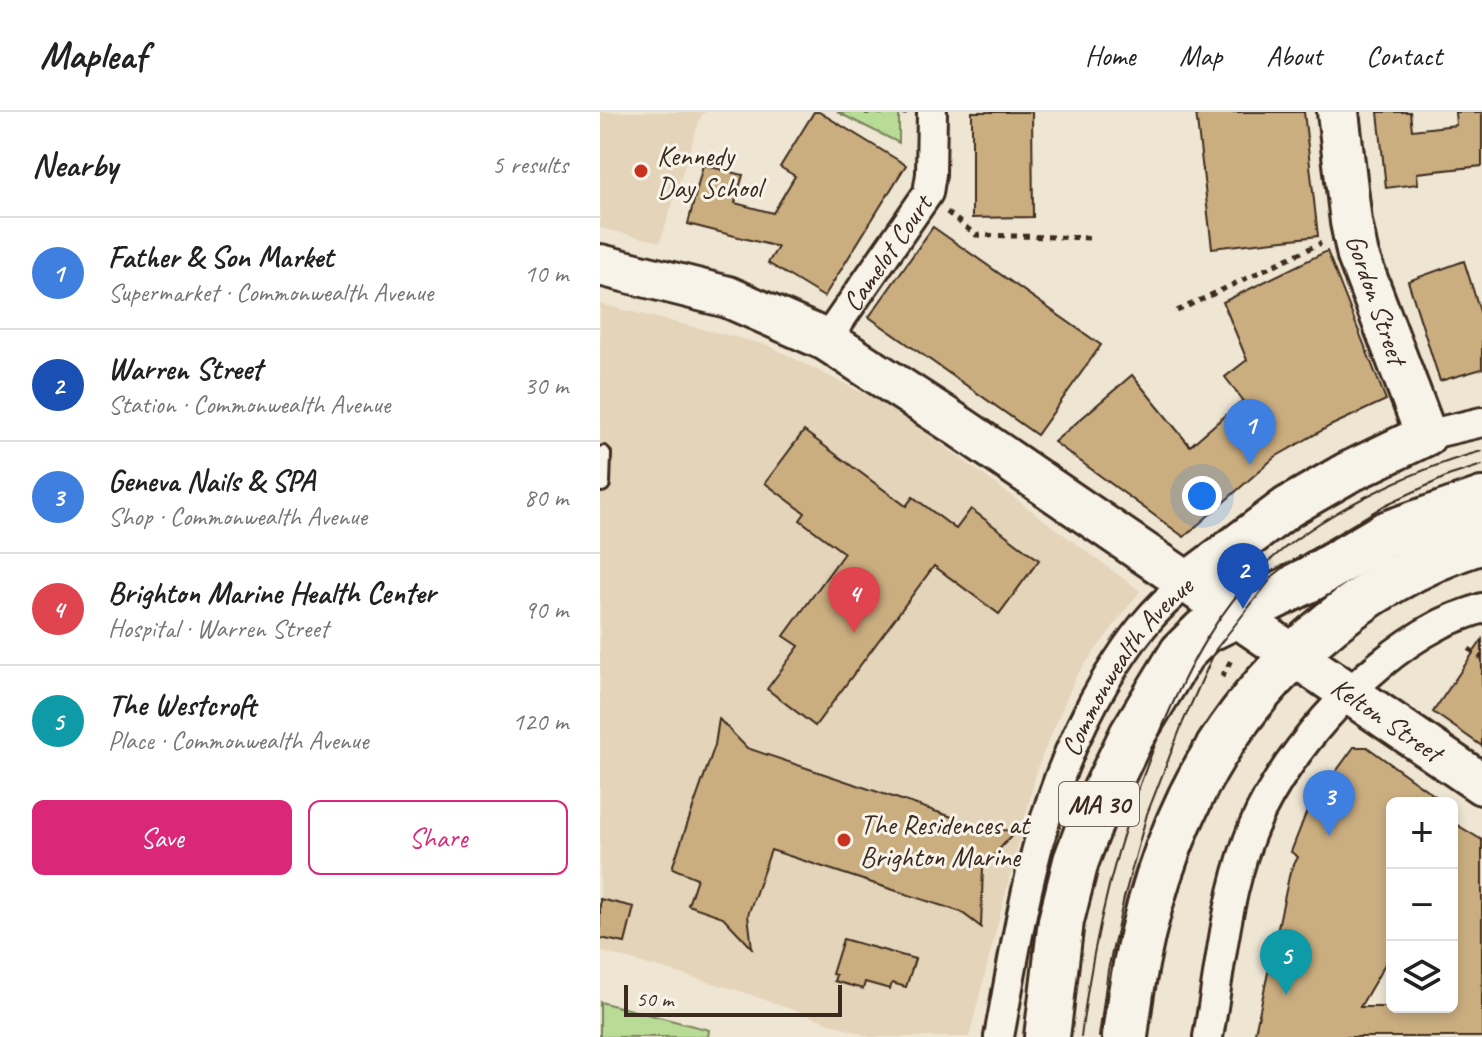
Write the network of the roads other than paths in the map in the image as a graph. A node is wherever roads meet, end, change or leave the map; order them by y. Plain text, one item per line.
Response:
1 (932, 112) edge
2 (1338, 112) edge
3 (600, 265) edge
4 (826, 340) junction
5 (1482, 422) edge
6 (1426, 435) junction
7 (603, 454) dead end
8 (602, 484) dead end
9 (1482, 500) edge
10 (1482, 541) edge
11 (1188, 582) junction
12 (1482, 608) edge
13 (1237, 614) junction
14 (1295, 654) junction
15 (1349, 692) junction
16 (1482, 784) edge
17 (1131, 1029) edge
18 (999, 1037) edge
19 (1047, 1037) edge
20 (1208, 1037) edge

1 - 4 street, Camelot Court
2 - 6 street, Gordon Street
3 - 4 street, Kelton Street
4 - 11 street, Kelton Street
5 - 6 street, Commonwealth Avenue
6 - 11 street, Commonwealth Avenue
7 - 8 lane
9 - 13 main road, Commonwealth Avenue / MA 30
10 - 14 main road, MA 30
11 - 13 street, Kelton Street
11 - 18 street, Commonwealth Avenue
12 - 15 street
13 - 14 street, Kelton Street
13 - 19 main road, Commonwealth Avenue / MA 30
14 - 15 street, Kelton Street
14 - 17 main road, MA 30
15 - 16 street, Kelton Street
15 - 20 street

